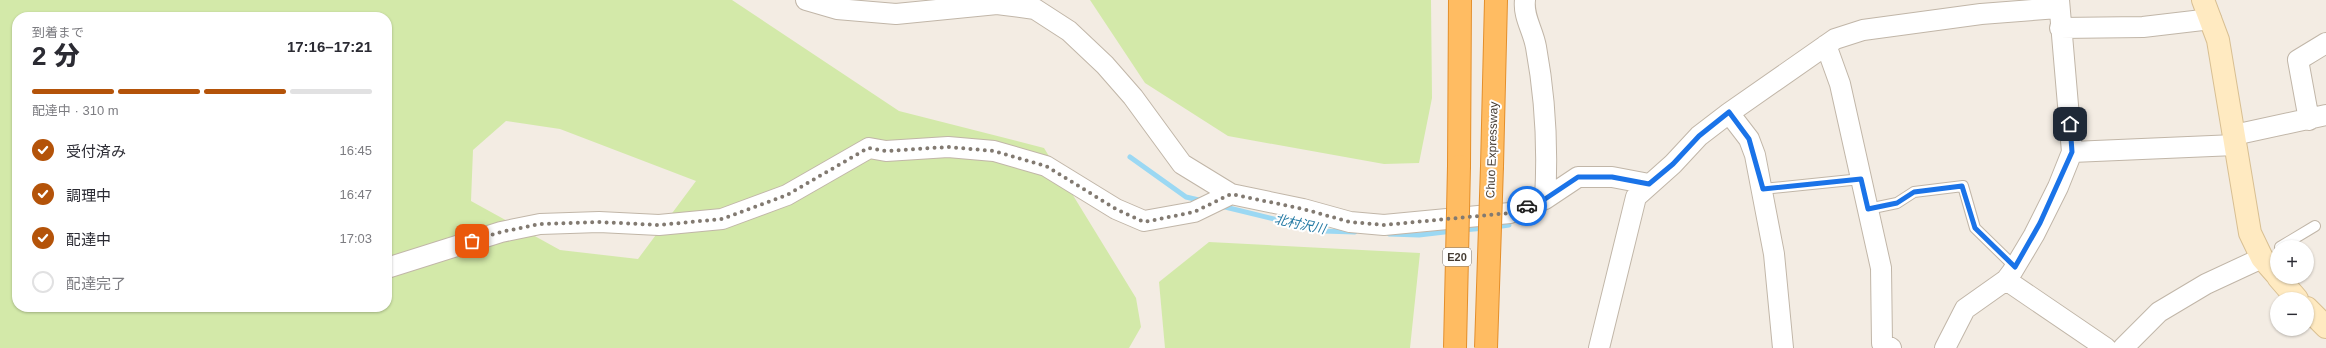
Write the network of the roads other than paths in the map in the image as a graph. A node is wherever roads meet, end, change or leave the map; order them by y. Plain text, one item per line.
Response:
1 (806, 0) edge
2 (1460, 0) edge
3 (1496, 0) edge
4 (1525, 0) edge
5 (2058, 4) edge
6 (2207, 10) edge
7 (2060, 28) junction
8 (2326, 42) edge
9 (1826, 45) junction
10 (1729, 112) junction
11 (2317, 117) edge
12 (2235, 140) junction
13 (2072, 152) junction
14 (1861, 179) junction
15 (1649, 184) junction
16 (1763, 189) junction
17 (1231, 194) junction
18 (1545, 199) junction
19 (1868, 209) junction
20 (2315, 226) dead end
21 (2291, 240) edge
22 (2270, 249) edge
23 (2270, 252) edge
24 (392, 266) edge
25 (2010, 273) junction
26 (2285, 284) edge
27 (2291, 292) edge
28 (2314, 315) edge
29 (2326, 327) edge
30 (1455, 348) edge
31 (1486, 348) edge
32 (1599, 348) edge
33 (1783, 348) edge
34 (1891, 348) edge
35 (1945, 348) edge
36 (2106, 348) edge
37 (2123, 348) edge

1 - 17 street
2 - 30 highway, E20, bridge
3 - 31 highway, Chuo Expressway / E20, bridge
4 - 18 street
5 - 7 street
5 - 9 street
6 - 7 street
6 - 12 street
7 - 13 street
8 - 11 street
9 - 10 street
9 - 14 street
10 - 15 street
10 - 16 street
11 - 12 street
12 - 13 street
12 - 22 street
13 - 25 street
14 - 16 lane
14 - 19 street
15 - 18 street
15 - 32 street
16 - 33 street
17 - 18 street
17 - 24 street
19 - 25 lane
19 - 34 street
20 - 21 lane
23 - 37 street
25 - 35 street
25 - 36 street
26 - 27 street
28 - 29 street

